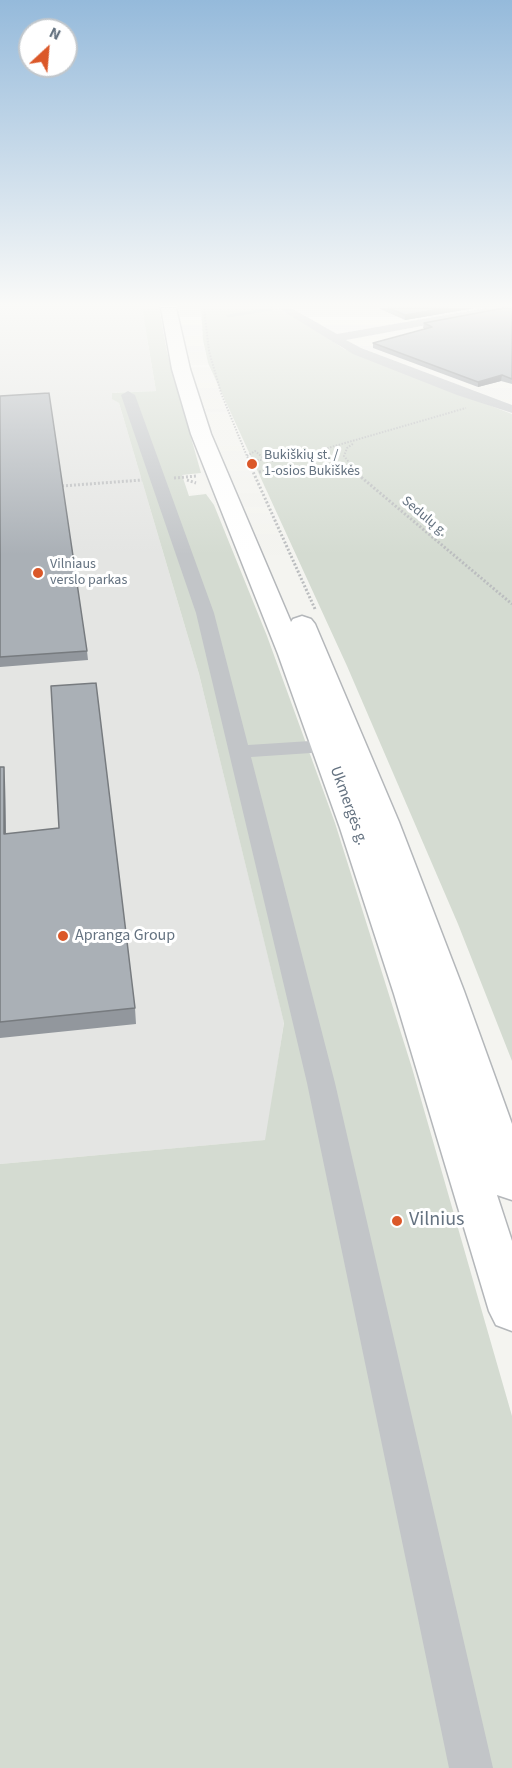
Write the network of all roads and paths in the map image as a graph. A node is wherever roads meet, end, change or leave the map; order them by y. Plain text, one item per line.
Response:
1 (187, 391) edge
2 (205, 391) edge
3 (220, 391) edge
4 (461, 391) edge
5 (512, 394) edge
6 (128, 395) dead end
7 (489, 401) junction
8 (512, 409) edge
9 (359, 440) junction
10 (247, 458) junction
11 (266, 460) junction
12 (253, 469) dead end
13 (259, 472) dead end
14 (196, 476) dead end
15 (158, 479) junction
16 (187, 480) dead end
17 (196, 483) dead end
18 (62, 486) edge
19 (512, 604) edge
20 (326, 746) junction
21 (238, 752) junction
22 (512, 1182) edge
23 (512, 1311) edge
24 (471, 1768) edge

1 - 20 highway, Ukmergės g.
2 - 22 highway, Ukmergės g.
3 - 10 path
4 - 7 street
5 - 7 street
6 - 15 street
7 - 8 street
7 - 9 path
9 - 11 path
9 - 19 path, Sedulų g.
10 - 11 path
10 - 11 path
10 - 12 path
11 - 13 path
14 - 15 path
15 - 18 path
15 - 21 street
16 - 17 path
20 - 21 street
20 - 23 highway, Ukmergės g.
21 - 24 street

